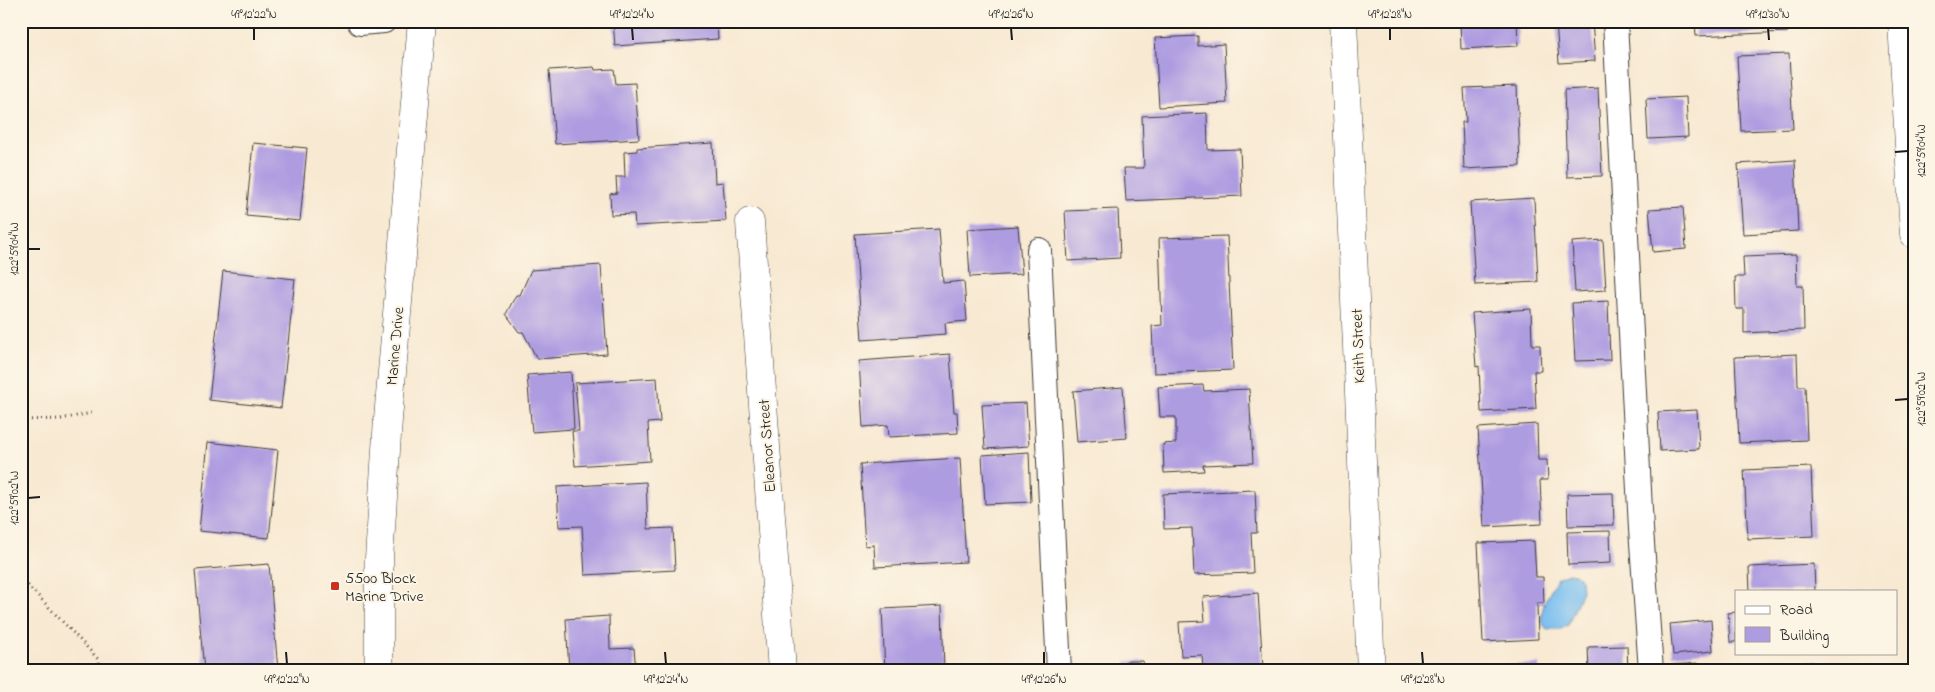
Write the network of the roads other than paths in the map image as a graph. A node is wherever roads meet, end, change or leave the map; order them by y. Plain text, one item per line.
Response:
1 (384, 21) edge
2 (422, 21) edge
3 (1343, 21) edge
4 (1615, 21) edge
5 (1902, 21) edge
6 (360, 23) dead end
7 (750, 222) dead end
8 (1914, 234) edge
9 (1039, 250) dead end
10 (379, 671) edge
11 (782, 671) edge
12 (1059, 671) edge
13 (1371, 671) edge
14 (1651, 671) edge

1 - 6 lane
2 - 10 street, Marine Drive
3 - 13 street, Keith Street
4 - 14 lane
5 - 8 street
7 - 11 street, Eleanor Street
9 - 12 lane

